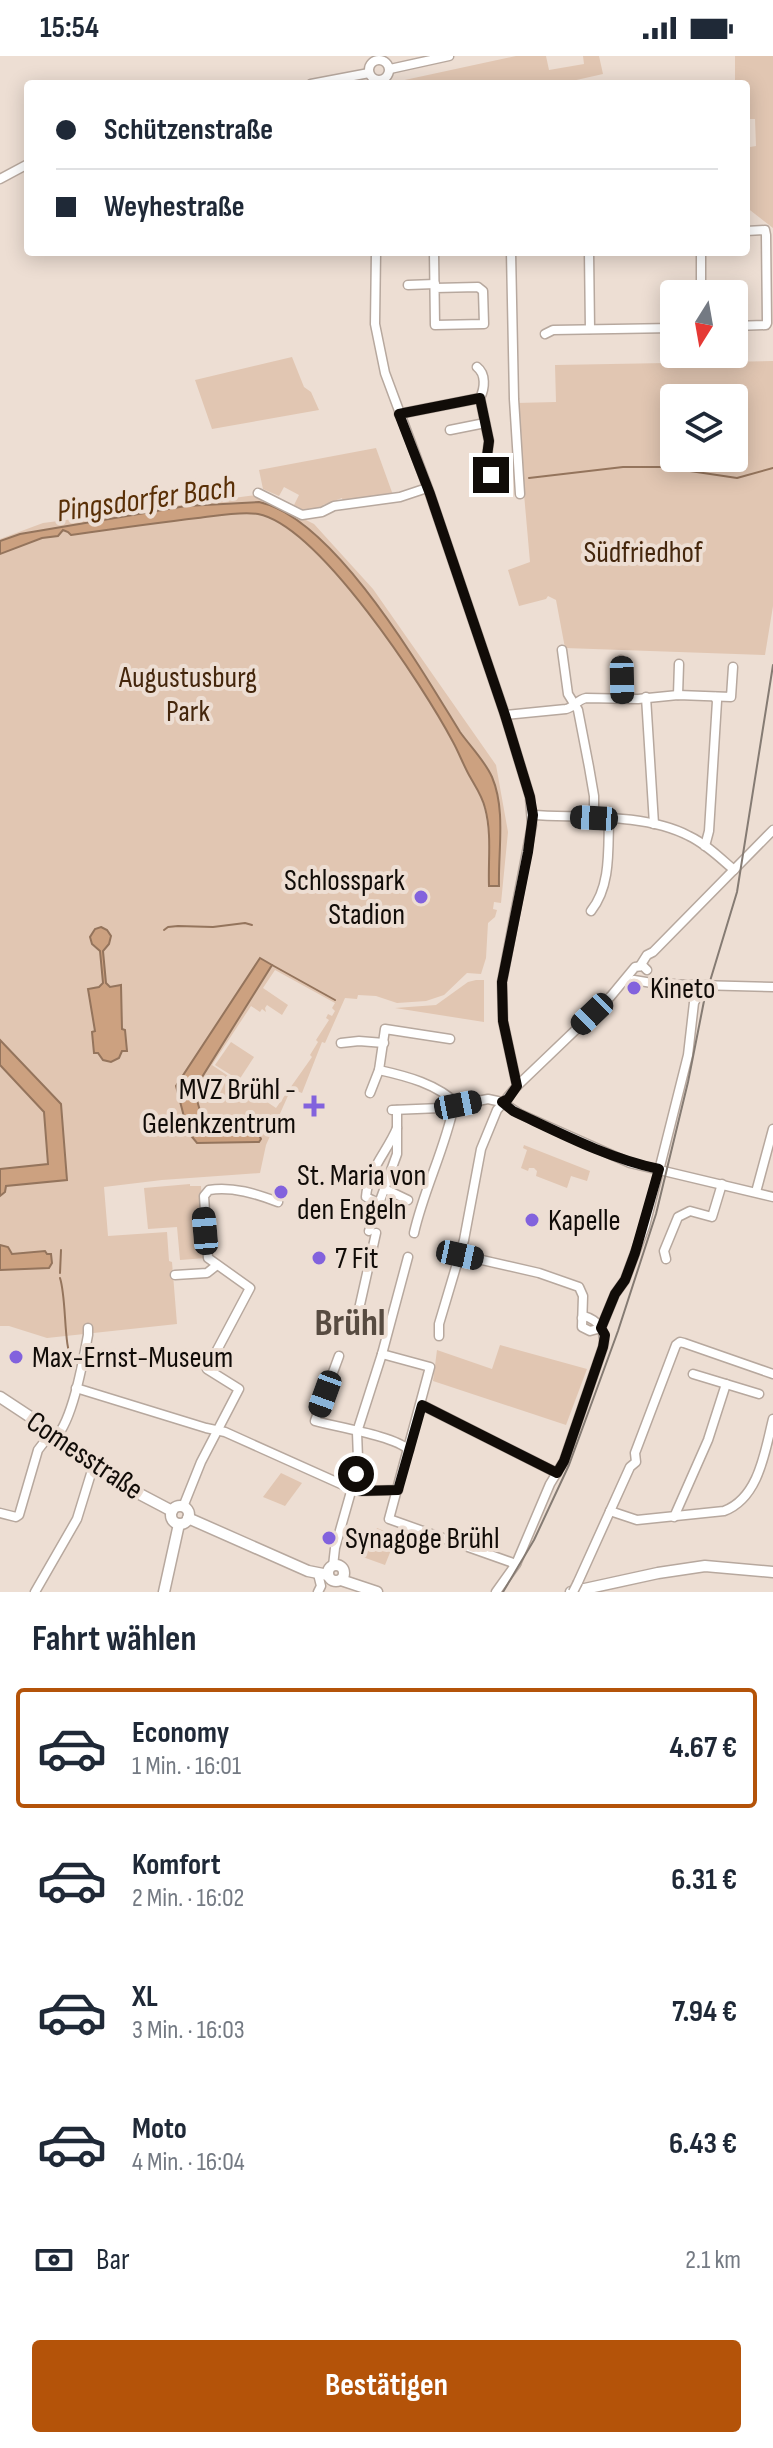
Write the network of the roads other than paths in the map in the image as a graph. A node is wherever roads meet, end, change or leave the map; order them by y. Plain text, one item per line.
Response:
1 (449, 56) edge
2 (378, 58) edge
3 (390, 69) junction
4 (369, 73) junction
5 (332, 80) edge
6 (376, 80) edge
7 (382, 80) edge
8 (24, 166) edge
9 (0, 179) edge
10 (750, 231) edge
11 (376, 256) edge
12 (434, 256) edge
13 (511, 256) edge
14 (589, 256) edge
15 (701, 256) edge
16 (701, 280) edge
17 (408, 285) dead end
18 (435, 286) junction
19 (748, 326) edge
20 (660, 328) edge
21 (590, 329) junction
22 (545, 334) dead end
23 (477, 367) dead end
24 (480, 398) junction
25 (399, 414) junction
26 (485, 423) junction
27 (450, 430) dead end
28 (492, 484) dead end
29 (427, 488) junction
30 (258, 493) dead end
31 (520, 494) dead end
32 (562, 650) dead end
33 (621, 660) dead end
34 (679, 664) dead end
35 (733, 667) dead end
36 (678, 695) junction
37 (646, 697) junction
38 (715, 697) junction
39 (622, 699) junction
40 (574, 705) junction
41 (505, 715) junction
42 (533, 815) junction
43 (594, 818) junction
44 (609, 819) junction
45 (654, 824) junction
46 (773, 830) edge
47 (705, 846) junction
48 (734, 870) junction
49 (591, 911) dead end
50 (645, 973) junction
51 (633, 976) junction
52 (671, 984) junction
53 (696, 985) junction
54 (773, 987) edge
55 (695, 1001) junction
56 (450, 1039) dead end
57 (341, 1043) dead end
58 (384, 1043) junction
59 (379, 1070) junction
60 (517, 1086) junction
61 (370, 1093) dead end
62 (502, 1102) junction
63 (456, 1105) junction
64 (397, 1127) junction
65 (773, 1129) edge
66 (659, 1169) junction
67 (722, 1184) junction
68 (385, 1189) junction
69 (756, 1192) junction
70 (773, 1197) edge
71 (278, 1202) dead end
72 (378, 1203) junction
73 (415, 1203) junction
74 (414, 1233) dead end
75 (460, 1255) junction
76 (408, 1257) dead end
77 (666, 1259) dead end
78 (217, 1265) junction
79 (175, 1275) dead end
80 (355, 1327) dead end
81 (88, 1328) dead end
82 (601, 1328) junction
83 (439, 1336) dead end
84 (382, 1354) junction
85 (339, 1356) dead end
86 (693, 1374) dead end
87 (773, 1374) edge
88 (726, 1384) junction
89 (76, 1388) junction
90 (759, 1394) dead end
91 (0, 1397) edge
92 (422, 1405) junction
93 (773, 1419) edge
94 (218, 1431) junction
95 (357, 1432) junction
96 (53, 1435) junction
97 (409, 1450) junction
98 (93, 1467) junction
99 (557, 1473) junction
100 (352, 1489) junction
101 (398, 1490) junction
102 (610, 1511) junction
103 (0, 1513) edge
104 (181, 1515) junction
105 (674, 1517) junction
106 (516, 1564) junction
107 (326, 1572) junction
108 (773, 1572) edge
109 (574, 1589) edge
110 (497, 1591) edge
111 (35, 1592) edge
112 (164, 1592) edge
113 (318, 1592) edge
114 (377, 1592) edge

1 - 3 street
2 - 3 street
2 - 4 street
3 - 7 street
4 - 5 street
4 - 6 street
8 - 9 street
10 - 19 street
11 - 25 street
12 - 18 street
13 - 31 street
14 - 21 street
15 - 16 street
17 - 18 street
18 - 18 street
20 - 21 street
21 - 22 street
23 - 24 street
24 - 25 street
24 - 26 street
25 - 29 street
26 - 27 street
26 - 28 street
29 - 30 street
29 - 41 street
32 - 40 street
33 - 39 street
34 - 36 street
35 - 38 street
36 - 37 street
36 - 38 street
37 - 39 street
37 - 45 street
38 - 47 street
39 - 40 street
40 - 41 street
40 - 43 street
41 - 42 street
42 - 43 street
42 - 60 street
43 - 44 street
44 - 45 street
44 - 49 street
45 - 47 street
46 - 48 street
47 - 48 street
48 - 50 street
50 - 51 street
50 - 51 street
50 - 52 street
51 - 60 street
52 - 53 street
52 - 55 street
53 - 54 street
53 - 55 street
55 - 66 street
56 - 58 street
57 - 58 street
58 - 59 street
59 - 61 street
59 - 63 street
60 - 62 street
62 - 63 street
62 - 66 street
62 - 75 street
63 - 64 street
63 - 73 street
64 - 68 street
64 - 72 street
65 - 69 street
66 - 67 street
66 - 82 street
67 - 69 street
67 - 77 street
68 - 72 street
68 - 73 street
69 - 70 street
71 - 78 street
72 - 80 street
73 - 74 street
75 - 82 street
75 - 83 street
76 - 84 street
78 - 79 street
78 - 94 street
81 - 89 street
82 - 99 street
84 - 92 street
84 - 95 street
85 - 95 street
86 - 88 street
87 - 102 street
88 - 90 street
88 - 105 street
89 - 94 street
89 - 96 street
91 - 96 main road, Comesstraße
92 - 97 street
92 - 99 street
93 - 105 street
94 - 100 street
94 - 104 street
95 - 97 street
95 - 100 street
96 - 98 main road, Comesstraße
96 - 103 street
97 - 101 street
98 - 104 main road, Comesstraße
98 - 111 street
99 - 106 street
100 - 101 street
100 - 107 street
101 - 106 street
102 - 105 street
102 - 109 street
104 - 107 main road, Comesstraße
104 - 112 main road
106 - 110 street
107 - 113 street
107 - 114 main road
108 - 109 main road

